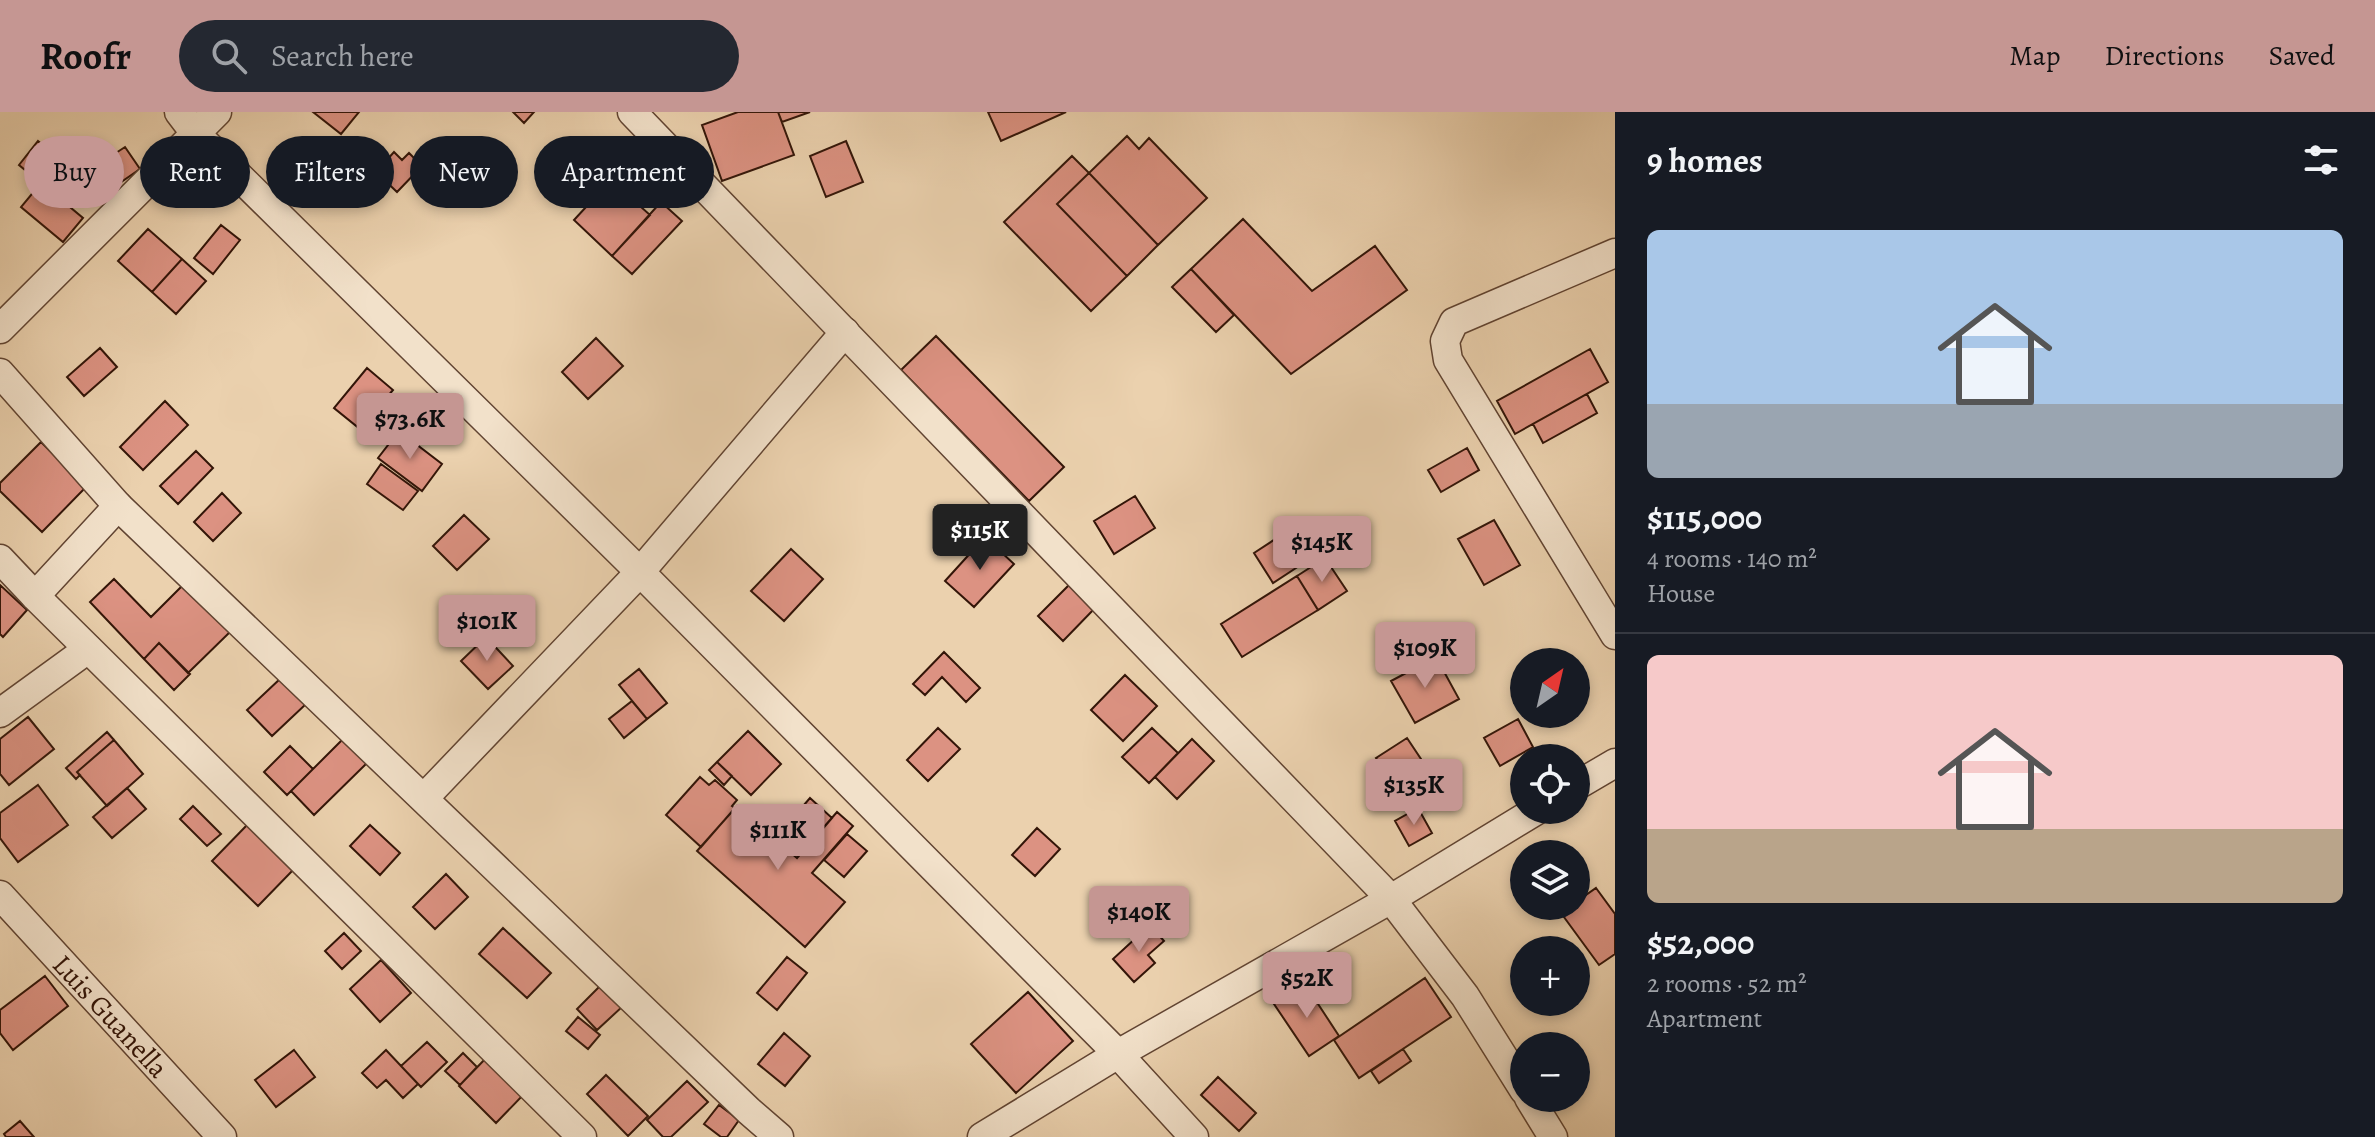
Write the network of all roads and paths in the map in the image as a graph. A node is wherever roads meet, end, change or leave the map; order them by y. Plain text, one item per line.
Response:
1 (217, 112) edge
2 (632, 112) edge
3 (187, 123) edge
4 (1615, 253) edge
5 (0, 329) edge
6 (845, 332) junction
7 (0, 373) edge
8 (118, 506) junction
9 (0, 559) edge
10 (640, 572) junction
11 (35, 596) junction
12 (1615, 635) edge
13 (88, 649) junction
14 (0, 713) edge
15 (1615, 763) edge
16 (1590, 778) edge
17 (424, 798) junction
18 (1514, 824) edge
19 (0, 895) edge
20 (1391, 899) junction
21 (1118, 1054) junction
22 (1510, 1068) edge
23 (1538, 1112) edge
24 (222, 1137) edge
25 (582, 1137) edge
26 (779, 1137) edge
27 (982, 1137) edge
28 (1194, 1137) edge
29 (1553, 1137) edge

1 - 3 street
2 - 6 street
3 - 5 street
3 - 10 street
4 - 12 street
6 - 10 street
6 - 20 street
7 - 8 street
8 - 11 street
8 - 17 street
9 - 11 street
10 - 17 street
10 - 21 street
11 - 13 street
13 - 14 street
13 - 25 street
15 - 16 street
17 - 26 street
18 - 20 street
19 - 24 street, Luis Guanella
20 - 21 street
20 - 22 street
21 - 27 street
21 - 28 street
23 - 29 street

